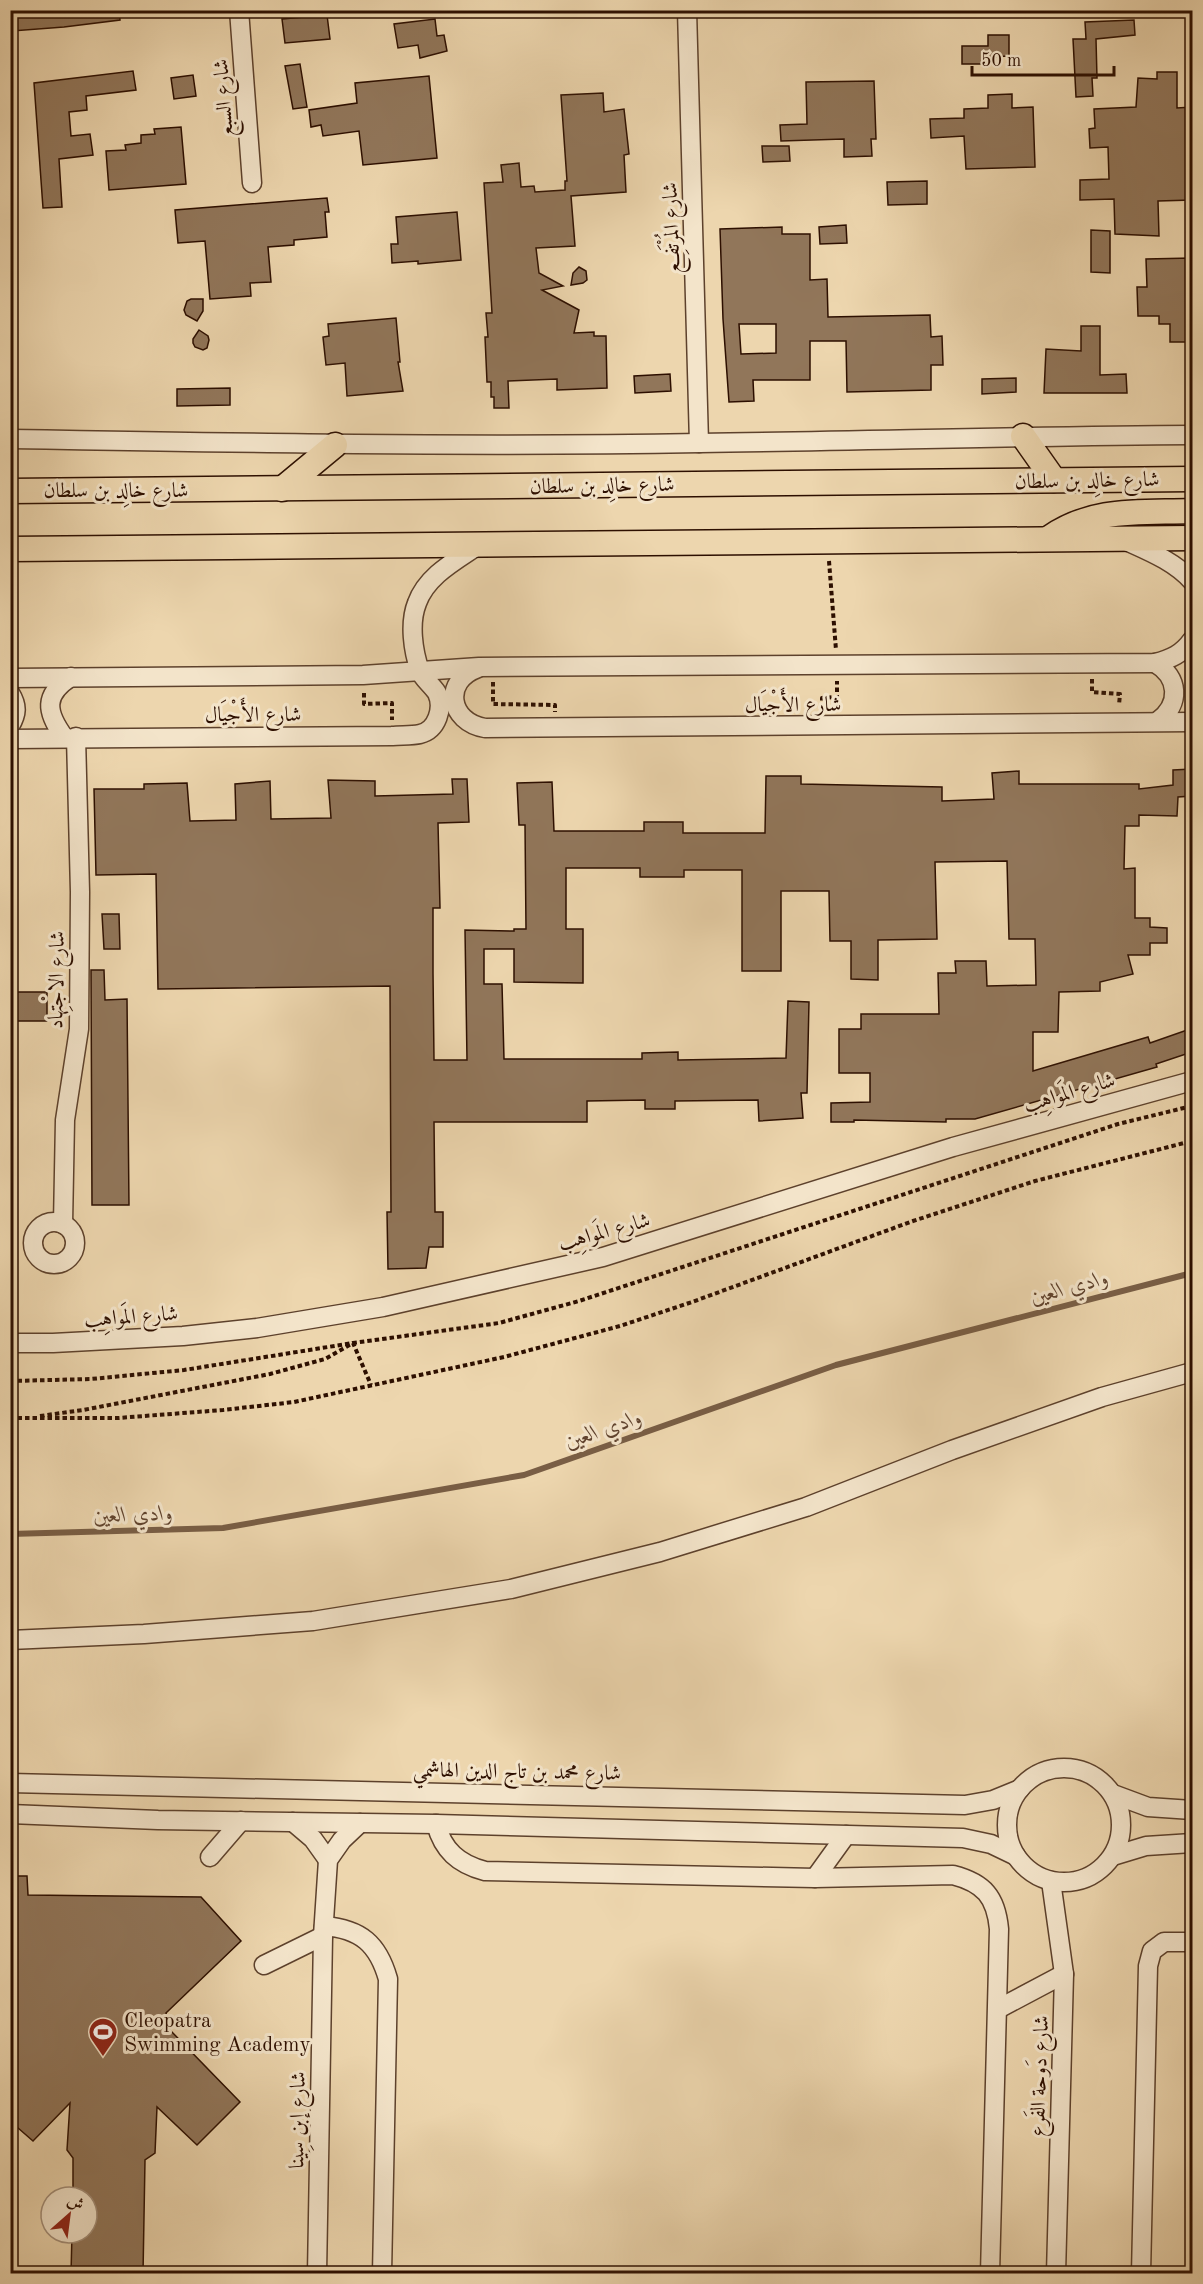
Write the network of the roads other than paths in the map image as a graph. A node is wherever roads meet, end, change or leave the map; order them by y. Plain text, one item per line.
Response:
1 (239, 10) edge
2 (687, 10) edge
3 (252, 183) dead end
4 (1192, 435) edge
5 (1023, 436) junction
6 (10, 439) edge
7 (699, 443) junction
8 (335, 445) junction
9 (1192, 479) edge
10 (1053, 480) junction
11 (282, 489) junction
12 (10, 491) edge
13 (1192, 511) edge
14 (1192, 538) edge
15 (1047, 539) junction
16 (1123, 539) junction
17 (480, 544) junction
18 (10, 549) edge
19 (1192, 580) edge
20 (1192, 640) edge
21 (1155, 663) junction
22 (486, 667) junction
23 (421, 673) junction
24 (70, 677) junction
25 (10, 678) edge
26 (10, 693) edge
27 (1158, 721) junction
28 (1192, 722) edge
29 (10, 726) edge
30 (70, 737) junction
31 (10, 739) edge
32 (1192, 1081) edge
33 (63, 1224) dead end
34 (10, 1343) edge
35 (1192, 1372) edge
36 (10, 1640) edge
37 (10, 1783) edge
38 (1020, 1789) junction
39 (1113, 1794) junction
40 (1192, 1810) edge
41 (10, 1814) edge
42 (241, 1821) junction
43 (293, 1822) junction
44 (360, 1823) junction
45 (436, 1824) junction
46 (846, 1834) junction
47 (1192, 1843) edge
48 (1016, 1856) junction
49 (1113, 1856) junction
50 (210, 1857) dead end
51 (328, 1860) junction
52 (815, 1878) junction
53 (1051, 1881) junction
54 (323, 1931) junction
55 (1192, 1942) edge
56 (264, 1965) dead end
57 (1064, 1974) junction
58 (998, 2009) junction
59 (317, 2274) edge
60 (382, 2274) edge
61 (990, 2274) edge
62 (1056, 2274) edge
63 (1141, 2274) edge

1 - 3 street, شارع السبع
2 - 7 street, شارع المُرْتَفِع
4 - 5 street
5 - 7 street
5 - 10 main road
6 - 8 street
7 - 8 street
8 - 11 main road
9 - 10 main road, شارع خالِد بن سلطان
10 - 11 main road, شارع خالِد بن سلطان
11 - 12 main road, شارع خالِد بن سلطان
13 - 15 main road
14 - 16 main road
15 - 16 main road
15 - 17 main road
16 - 19 street
17 - 18 main road
17 - 23 street, شارع الأَجْيَال
20 - 21 street, شارع الأَجْيَال
21 - 22 street, شارع الأَجْيَال
21 - 27 street
22 - 23 street, شارع الأَجْيَال
22 - 27 street, شارع الأَجْيَال
23 - 24 street, شارع الأَجْيَال
23 - 30 street, شارع الأَجْيَال
24 - 25 street, شارع الأَجْيَال
24 - 30 street
26 - 29 street
27 - 28 street, شارع الأَجْيَال
30 - 31 street, شارع الأَجْيَال
30 - 33 street, شارع الاجْتِهاد
32 - 34 street, شارع المَواهِب
35 - 36 street
37 - 38 street, شارع محمد بن تاج الدين الهاشمي
38 - 39 street
38 - 48 street
39 - 40 street
39 - 49 street
41 - 42 street
42 - 43 street
42 - 50 street
43 - 44 street
43 - 51 street
44 - 45 street
44 - 51 street
45 - 46 street
45 - 52 street
46 - 48 street
46 - 52 street
47 - 49 street
48 - 53 street
49 - 53 street
51 - 54 street, شارع إبن سِينا
52 - 58 street
53 - 57 street, شارع دَوحة الفَرع
54 - 56 street
54 - 59 street, شارع إبن سِينا
54 - 60 street
55 - 63 street
57 - 58 street
57 - 62 street, شارع دَوحة الفَرع
58 - 61 street

